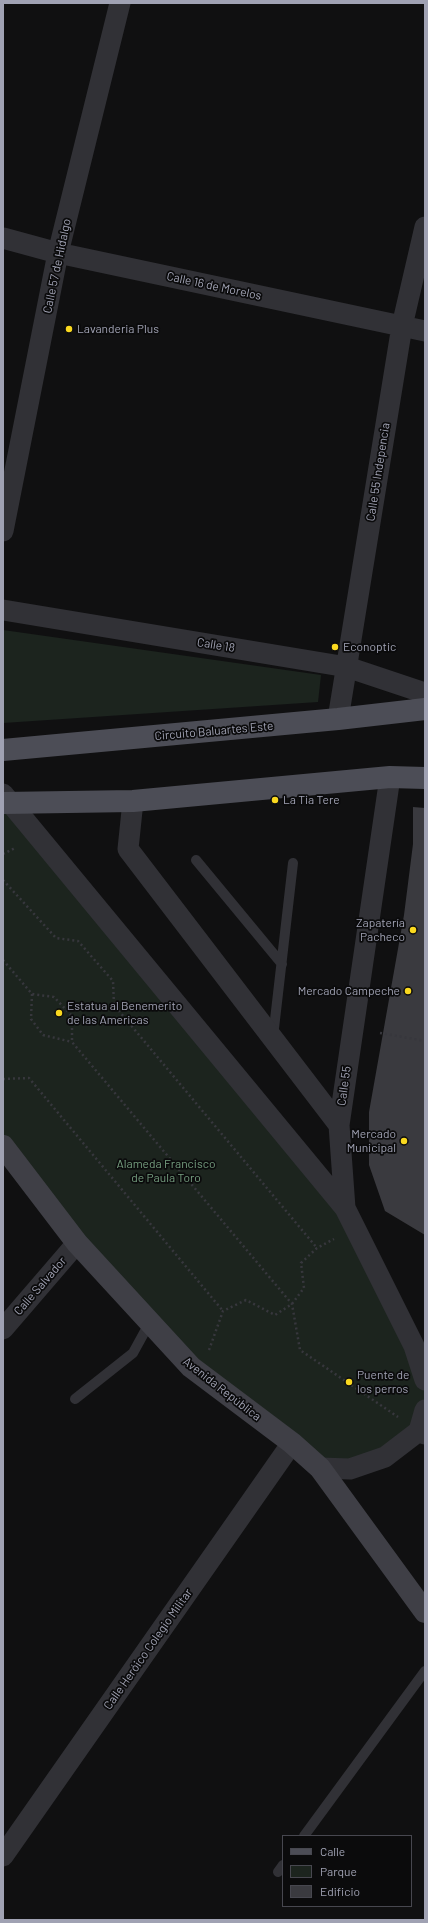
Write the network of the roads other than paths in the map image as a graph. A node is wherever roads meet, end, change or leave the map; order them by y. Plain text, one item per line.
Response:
1 (120, 3) edge
2 (425, 227) edge
3 (3, 238) edge
4 (58, 253) junction
5 (402, 326) junction
6 (425, 331) edge
7 (3, 531) edge
8 (3, 610) edge
9 (347, 667) junction
10 (425, 693) edge
11 (425, 709) edge
12 (338, 719) junction
13 (3, 750) edge
14 (390, 777) junction
15 (425, 778) edge
16 (6, 800) edge
17 (133, 802) junction
18 (196, 860) dead end
19 (293, 863) dead end
20 (282, 964) junction
21 (273, 1039) junction
22 (339, 1125) junction
23 (3, 1146) edge
24 (345, 1208) junction
25 (77, 1243) junction
26 (150, 1322) junction
27 (3, 1329) edge
28 (425, 1380) edge
29 (75, 1399) dead end
30 (425, 1410) edge
31 (422, 1432) edge
32 (292, 1443) junction
33 (320, 1468) junction
34 (425, 1612) edge
35 (425, 1671) edge
36 (305, 1835) edge
37 (3, 1856) edge

1 - 4 street, Calle 57 de Hidalgo
2 - 5 street, Calle 55 Indepencia
3 - 4 street, Calle 16 de Morelos
4 - 5 street, Calle 16 de Morelos
4 - 7 street, Calle 57 de Hidalgo
5 - 6 street, Calle 16 de Morelos
5 - 9 street, Calle 55 Indepencia
8 - 9 street, Calle 18
9 - 10 street, Calle 18
9 - 12 street, Calle 55 Indepencia
11 - 12 main road, Circuito Baluartes Este
12 - 13 main road, Circuito Baluartes Este
14 - 15 main road
14 - 17 main road
14 - 22 street, Calle 55
16 - 17 main road
16 - 24 street
17 - 21 street
18 - 20 lane
19 - 20 lane
20 - 21 lane
21 - 22 street
22 - 24 street, Calle 55
23 - 25 street, Avenida República
24 - 28 street, Calle 55
25 - 26 street, Avenida República
25 - 27 street, Calle Salvador
26 - 29 lane
26 - 32 street, Avenida República
30 - 31 street
31 - 33 street
32 - 33 street, Avenida República
32 - 37 street, Calle Heróico Colegio Militar
33 - 34 street, Avenida República
35 - 36 lane

